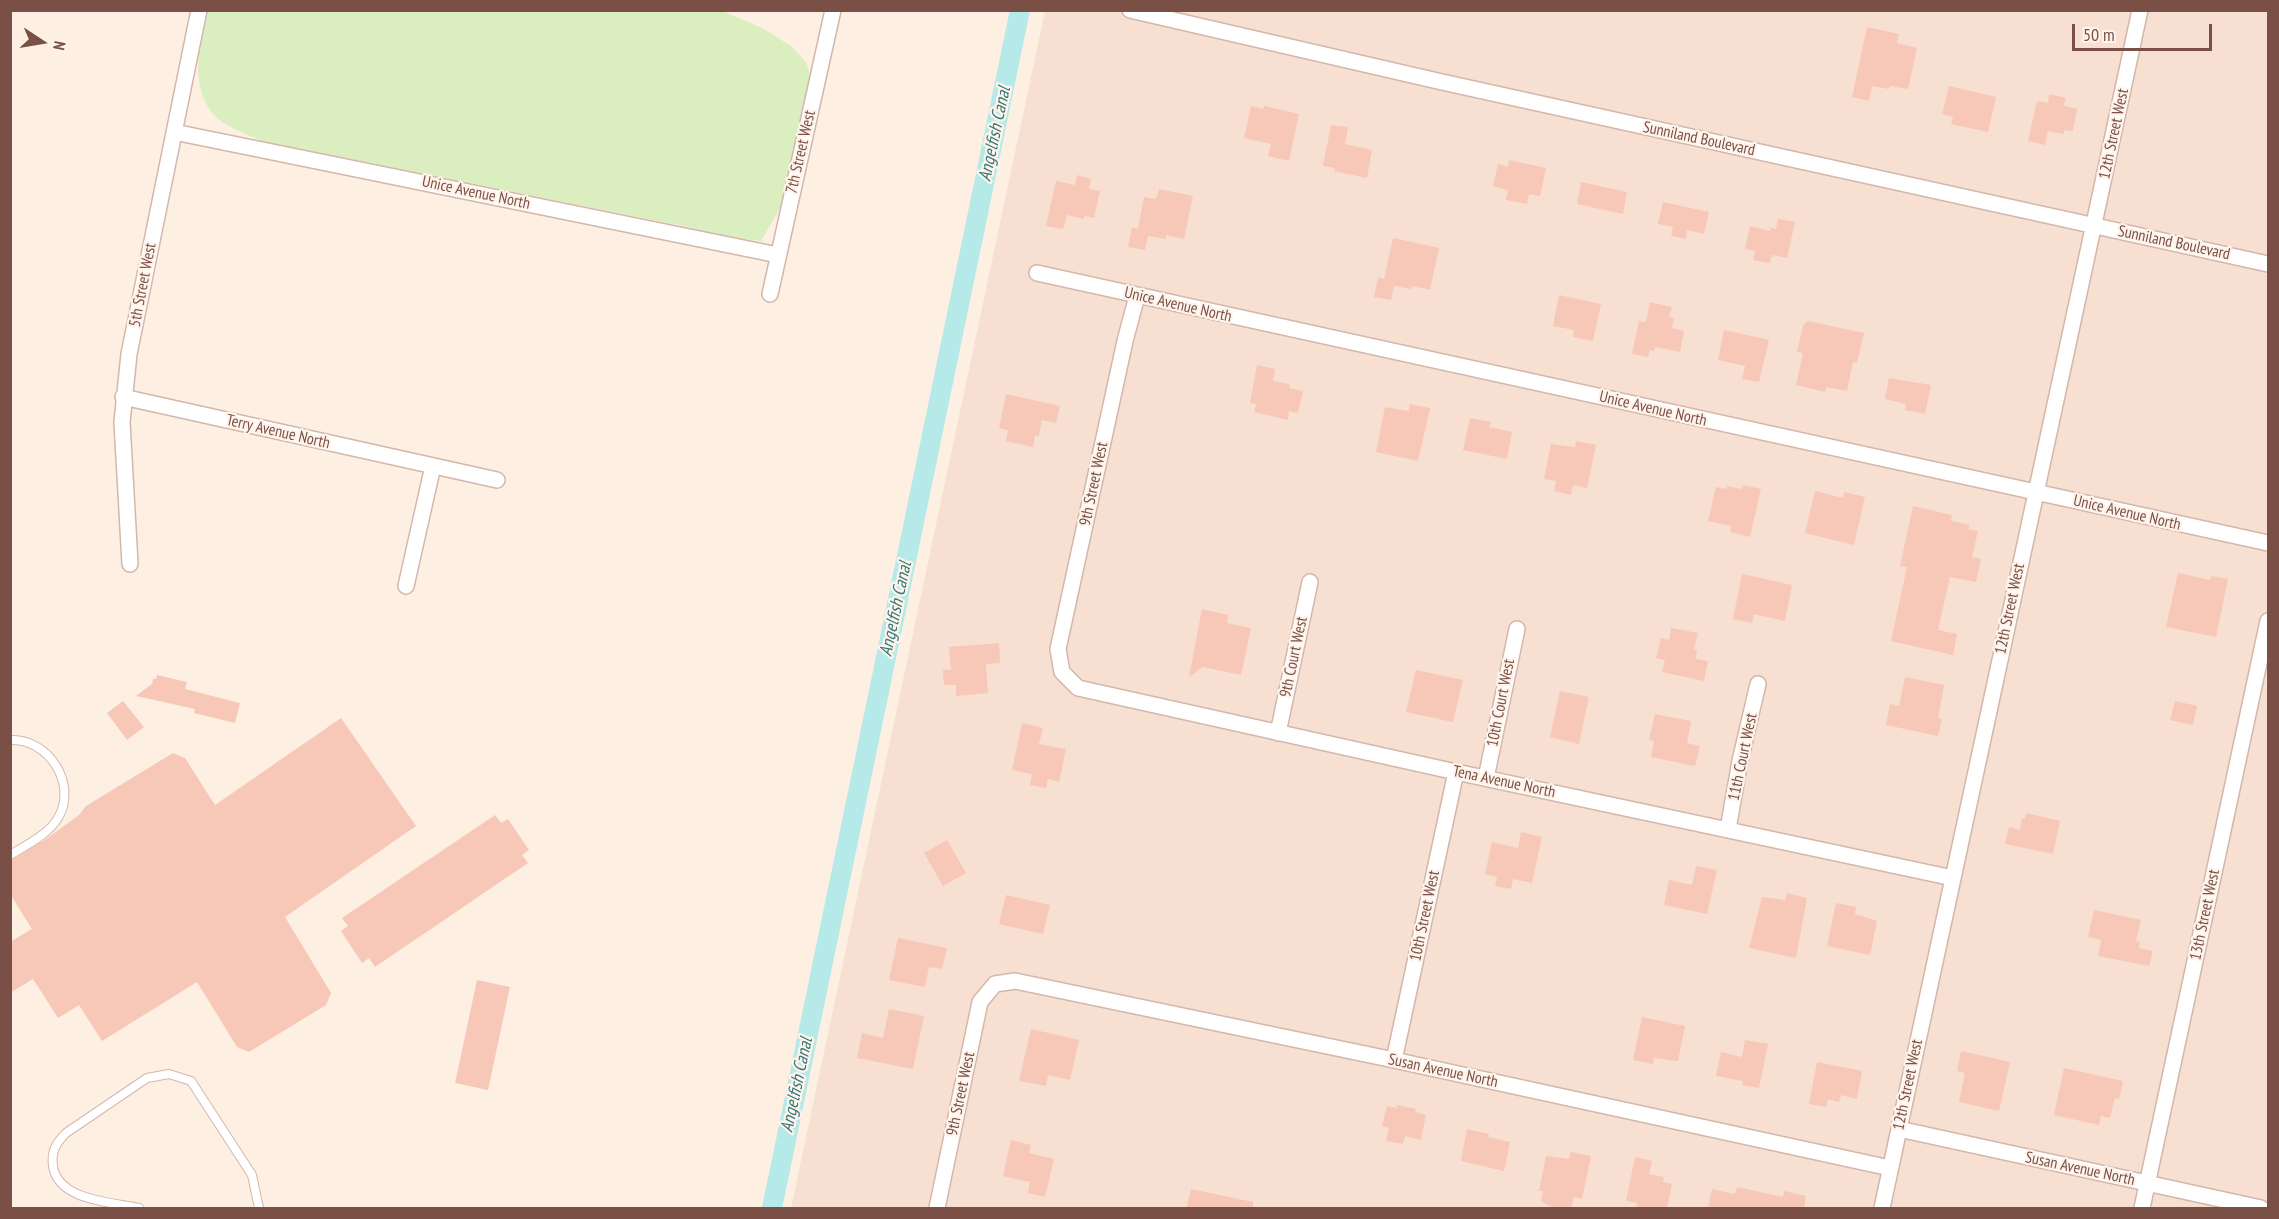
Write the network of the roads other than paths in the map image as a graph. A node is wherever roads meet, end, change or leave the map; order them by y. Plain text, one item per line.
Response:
1 (199, 10) edge
2 (833, 10) edge
3 (1130, 10) edge
4 (2140, 10) edge
5 (174, 132) junction
6 (2093, 226) junction
7 (778, 255) junction
8 (2268, 264) edge
9 (1037, 273) dead end
10 (770, 294) dead end
11 (1137, 296) junction
12 (123, 397) junction
13 (434, 466) junction
14 (497, 480) dead end
15 (2035, 492) junction
16 (2268, 543) edge
17 (130, 564) dead end
18 (1310, 582) dead end
19 (406, 586) dead end
20 (2268, 621) edge
21 (1517, 628) dead end
22 (1062, 672) joint
23 (1758, 684) dead end
24 (1278, 733) junction
25 (10, 740) edge
26 (1456, 772) junction
27 (1486, 778) junction
28 (1728, 830) junction
29 (10, 855) edge
30 (1953, 878) junction
31 (995, 984) joint
32 (1394, 1060) junction
33 (1899, 1129) junction
34 (1890, 1168) junction
35 (2148, 1184) junction
36 (139, 1209) edge
37 (259, 1209) edge
38 (936, 1209) edge
39 (1882, 1209) edge
40 (2142, 1209) edge
41 (2261, 1209) edge

1 - 5 street, 5th Street West
2 - 7 street, 7th Street West
3 - 6 street, Sunniland Boulevard
4 - 6 street, 12th Street West
5 - 7 street, Unice Avenue North
5 - 12 street, 5th Street West
6 - 8 street, Sunniland Boulevard
6 - 15 street, 12th Street West
7 - 10 street, 7th Street West
9 - 11 street, Unice Avenue North
11 - 15 street, Unice Avenue North
11 - 22 street, 9th Street West
12 - 13 street, Terry Avenue North
12 - 17 street, 5th Street West
13 - 14 street, Terry Avenue North
13 - 19 street
15 - 16 street, Unice Avenue North
15 - 30 street, 12th Street West
18 - 24 street, 9th Court West
20 - 35 street, 13th Street West
21 - 27 street, 10th Court West
22 - 24 street, Tena Avenue North
23 - 28 street, 11th Court West
24 - 26 street, Tena Avenue North
25 - 29 lane
26 - 27 street, Tena Avenue North
26 - 32 street, 10th Street West
27 - 28 street, Tena Avenue North
28 - 30 street, Tena Avenue North
30 - 33 street, 12th Street West
31 - 32 street, Susan Avenue North
31 - 38 street, 9th Street West
32 - 34 street, Susan Avenue North
33 - 34 street, 12th Street West
33 - 35 street, Susan Avenue North
34 - 39 street, 12th Street West
35 - 40 street, 13th Street West
35 - 41 street, Susan Avenue North
36 - 37 lane

